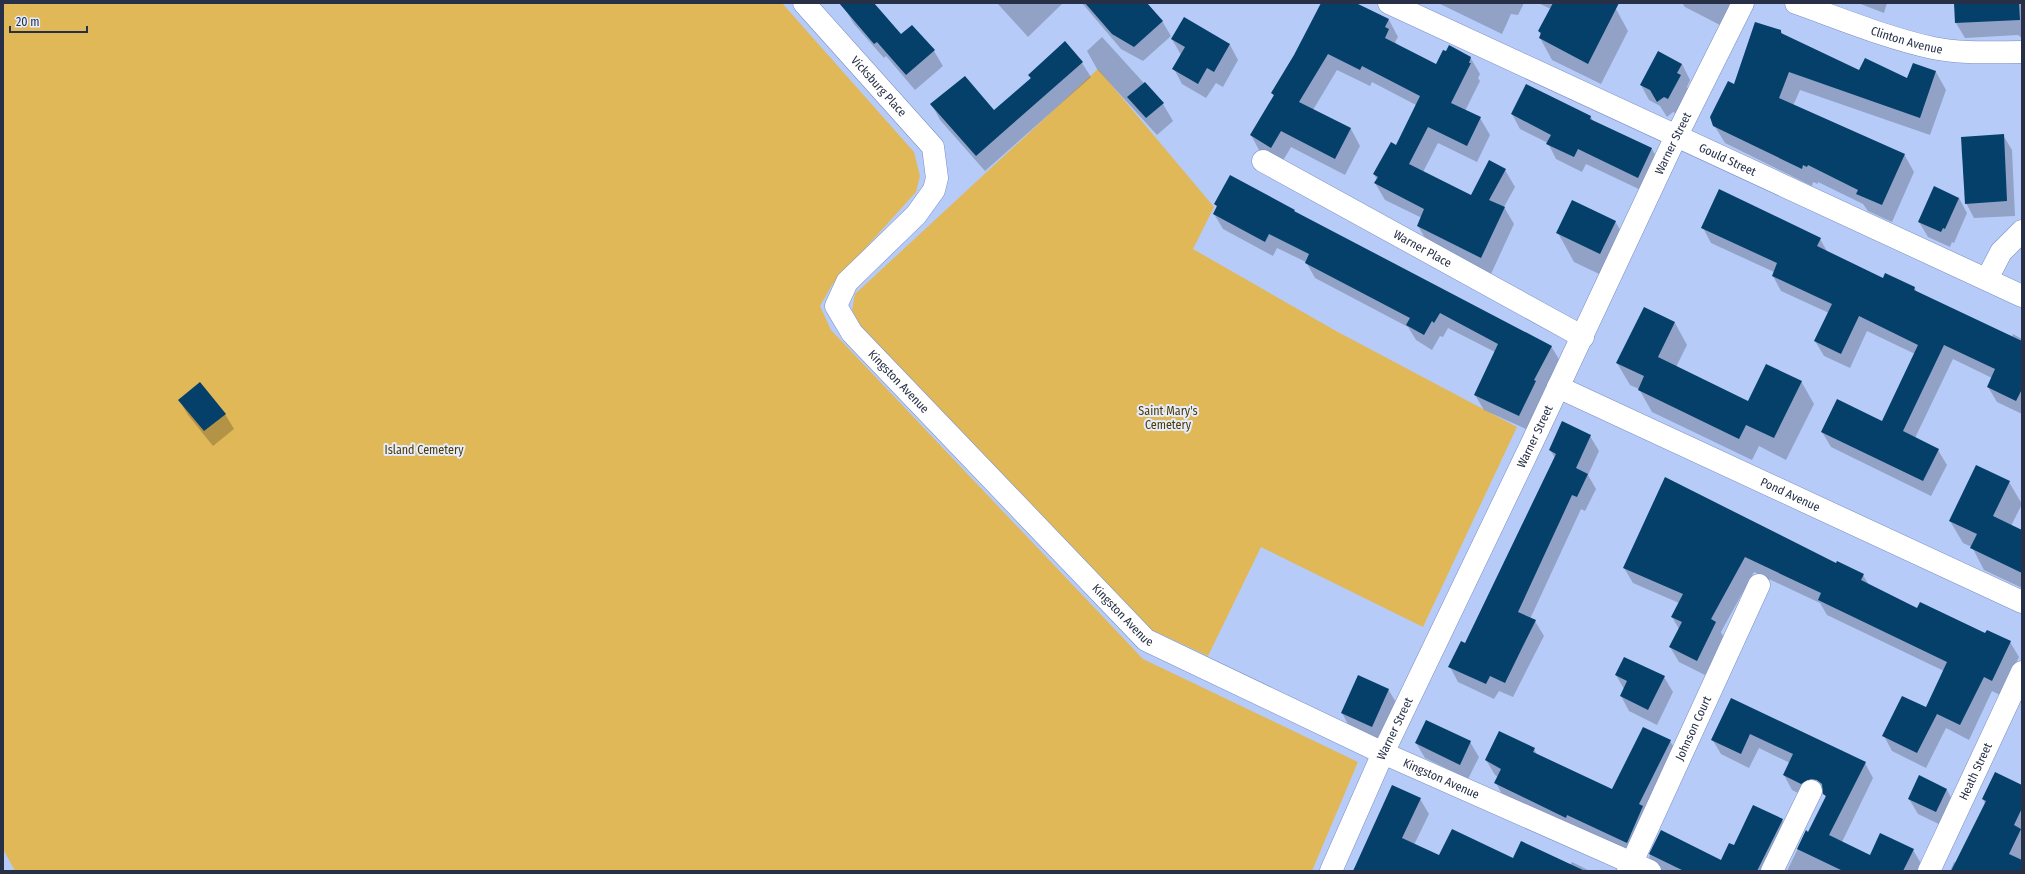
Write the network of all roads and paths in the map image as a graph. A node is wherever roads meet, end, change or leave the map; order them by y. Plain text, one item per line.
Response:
1 (804, 3) edge
2 (1389, 3) edge
3 (1743, 3) edge
4 (1796, 3) edge
5 (2022, 52) edge
6 (1677, 135) junction
7 (1263, 160) dead end
8 (937, 178) joint
9 (2022, 231) edge
10 (1987, 279) junction
11 (2022, 296) edge
12 (1583, 337) junction
13 (1558, 387) junction
14 (1759, 585) dead end
15 (2022, 602) edge
16 (2022, 672) edge
17 (1383, 752) junction
18 (1811, 791) dead end
19 (1637, 868) edge
20 (1331, 871) edge
21 (1772, 871) edge
22 (1929, 871) edge

1 - 8 street, Vicksburg Place
2 - 6 street, Gould Street
3 - 6 street, Warner Street
4 - 5 street, Clinton Avenue
6 - 10 street, Gould Street
6 - 12 street, Warner Street
7 - 12 street, Warner Place
8 - 17 street, Kingston Avenue
9 - 10 street
10 - 11 street, Gould Street
12 - 13 street, Warner Street
13 - 15 street, Pond Avenue
13 - 17 street, Warner Street
14 - 19 street, Johnson Court
16 - 22 street, Heath Street
17 - 19 street, Kingston Avenue
17 - 20 street, Warner Street
18 - 21 street

